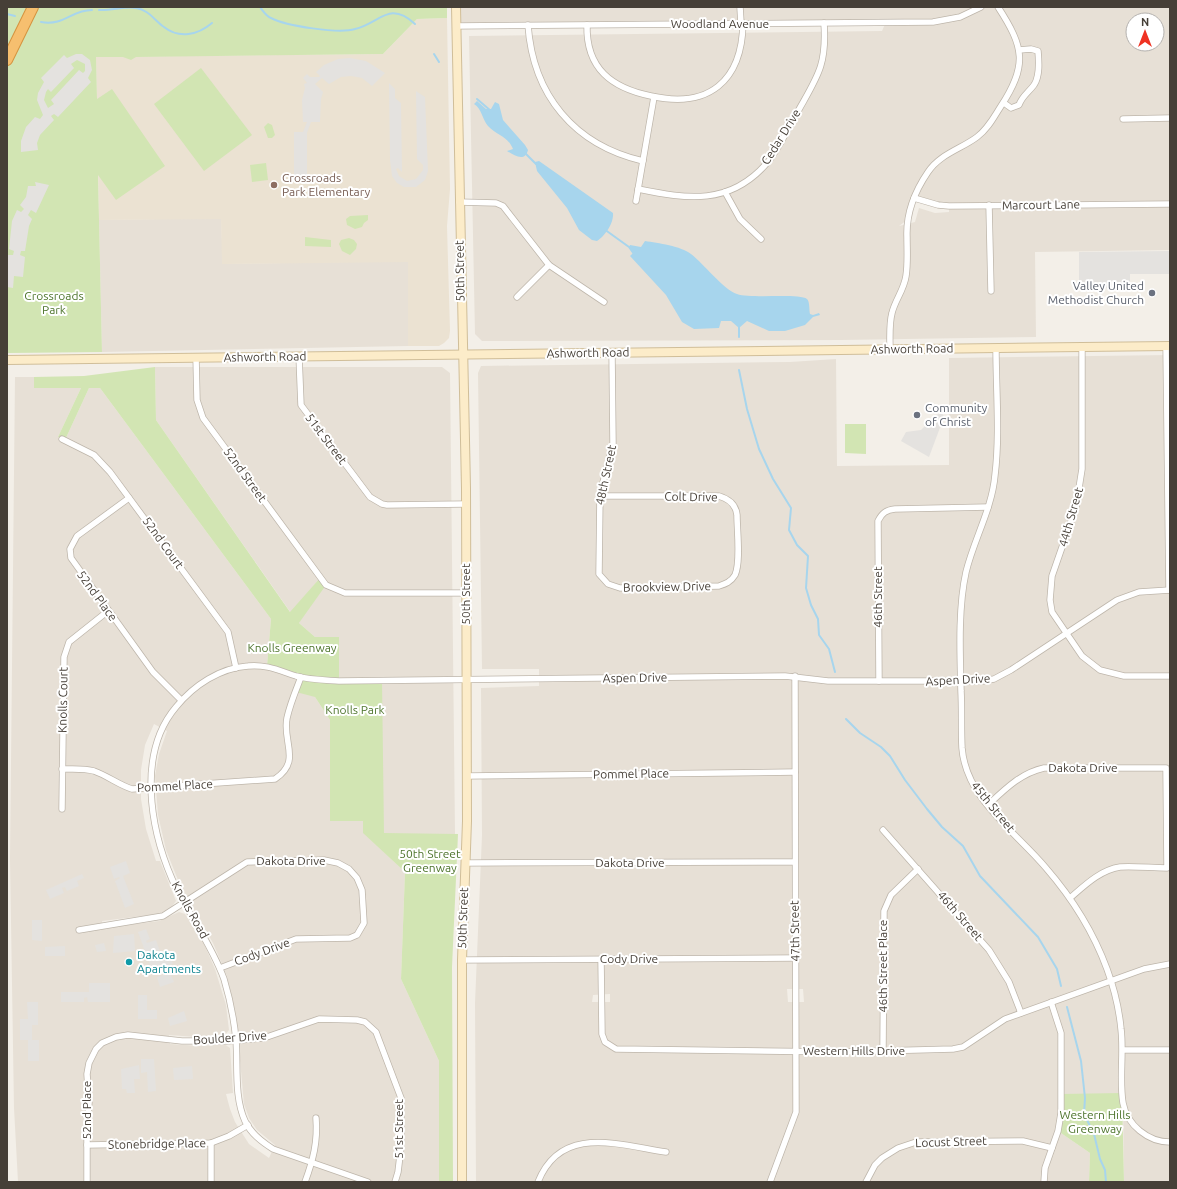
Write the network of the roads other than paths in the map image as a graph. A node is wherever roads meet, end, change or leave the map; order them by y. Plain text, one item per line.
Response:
1 (33, 7) edge
2 (456, 7) edge
3 (740, 7) edge
4 (981, 7) edge
5 (998, 7) edge
6 (742, 23) junction
7 (824, 23) junction
8 (528, 25) junction
9 (587, 25) junction
10 (456, 26) junction
11 (1019, 50) junction
12 (7, 60) edge
13 (654, 97) junction
14 (1004, 102) junction
15 (1123, 118) dead end
16 (1170, 118) edge
17 (643, 161) junction
18 (638, 189) junction
19 (725, 192) junction
20 (914, 198) junction
21 (636, 200) dead end
22 (459, 202) junction
23 (1170, 204) edge
24 (989, 206) junction
25 (761, 239) dead end
26 (549, 265) junction
27 (991, 291) dead end
28 (517, 297) dead end
29 (604, 302) dead end
30 (1168, 346) edge
31 (1082, 347) junction
32 (996, 348) junction
33 (890, 349) junction
34 (612, 353) junction
35 (463, 354) junction
36 (299, 356) junction
37 (196, 357) junction
38 (7, 360) edge
39 (62, 439) dead end
40 (600, 494) junction
41 (129, 498) junction
42 (466, 504) junction
43 (988, 507) junction
44 (599, 574) joint
45 (735, 575) joint
46 (1169, 590) edge
47 (466, 593) junction
48 (108, 611) junction
49 (1066, 634) junction
50 (236, 668) junction
51 (301, 676) junction
52 (795, 676) junction
53 (1170, 676) edge
54 (466, 680) junction
55 (879, 681) junction
56 (961, 681) junction
57 (181, 700) junction
58 (62, 769) junction
59 (795, 772) junction
60 (467, 776) junction
61 (152, 788) junction
62 (988, 805) junction
63 (62, 809) dead end
64 (883, 830) dead end
65 (794, 862) junction
66 (466, 863) junction
67 (918, 869) junction
68 (1070, 898) junction
69 (185, 903) junction
70 (365, 918) joint
71 (80, 930) dead end
72 (796, 958) junction
73 (601, 959) junction
74 (462, 960) junction
75 (1170, 964) edge
76 (220, 968) junction
77 (1111, 980) junction
78 (1051, 1002) junction
79 (1021, 1013) junction
80 (376, 1032) joint
81 (236, 1040) junction
82 (102, 1043) joint
83 (1123, 1050) junction
84 (1170, 1050) edge
85 (883, 1051) junction
86 (797, 1052) junction
87 (316, 1118) dead end
88 (248, 1125) junction
89 (1170, 1142) edge
90 (211, 1143) junction
91 (87, 1144) junction
92 (1052, 1148) junction
93 (666, 1152) dead end
94 (312, 1162) junction
95 (87, 1182) edge
96 (211, 1182) edge
97 (305, 1182) edge
98 (368, 1182) edge
99 (395, 1182) edge
100 (462, 1182) edge
101 (538, 1182) edge
102 (770, 1182) edge
103 (866, 1182) edge
104 (1044, 1182) edge

1 - 12 highway
2 - 10 main road, 50th Street
3 - 6 street
4 - 7 street, Woodland Avenue
5 - 11 street
6 - 7 street, Woodland Avenue
6 - 9 street, Woodland Avenue
6 - 13 street
7 - 19 street, Cedar Drive
8 - 9 street, Woodland Avenue
8 - 10 street, Woodland Avenue
8 - 17 street
9 - 13 street
10 - 22 main road, 50th Street
11 - 14 street
11 - 14 street
13 - 17 street
14 - 20 street
15 - 16 street
17 - 18 street
18 - 19 street, Cedar Drive
18 - 21 street
19 - 25 street
20 - 24 street, Marcourt Lane
20 - 33 street
22 - 26 street
22 - 35 main road, 50th Street
23 - 24 street, Marcourt Lane
24 - 27 street
26 - 28 street
26 - 29 street
30 - 31 main road, Ashworth Road
30 - 46 street
31 - 32 main road, Ashworth Road
31 - 49 street, 44th Street
32 - 33 main road, Ashworth Road
32 - 43 street, 45th Street
33 - 34 main road, Ashworth Road
34 - 35 main road, Ashworth Road
34 - 40 street, 48th Street
35 - 36 main road, Ashworth Road
35 - 42 main road, 50th Street
36 - 37 main road, Ashworth Road
36 - 42 street, 51st Street
37 - 38 main road, Ashworth Road
37 - 47 street, 52nd Street
39 - 41 street, 52nd Court
40 - 44 street, 48th Street
40 - 45 street, Colt Drive
41 - 48 street, 52nd Place
41 - 50 street, 52nd Court
42 - 47 main road, 50th Street
43 - 55 street, 46th Street
43 - 56 street, 45th Street
44 - 45 street, Brookview Drive
46 - 49 street, Aspen Drive
47 - 54 main road, 50th Street
48 - 57 street, 52nd Place
48 - 58 street, Knolls Court
49 - 53 street
49 - 56 street, Aspen Drive
50 - 51 street, Aspen Drive
50 - 57 street, Aspen Drive
51 - 54 street, Aspen Drive
51 - 61 street, Pommel Place
52 - 54 street, Aspen Drive
52 - 55 street, Aspen Drive
52 - 59 street, 47th Street
54 - 60 main road, 50th Street
55 - 56 street, Aspen Drive
56 - 62 street, 45th Street
57 - 61 street, Aspen Drive
58 - 61 street, Pommel Place
58 - 63 street, Knolls Court
59 - 60 street, Pommel Place
59 - 65 street, 47th Street
60 - 66 main road, 50th Street
61 - 69 street, Knolls Road
62 - 68 street, 45th Street
62 - 68 street, Dakota Drive
64 - 67 street, 46th Street
65 - 66 street, Dakota Drive
65 - 72 street, 47th Street
66 - 74 main road, 50th Street
67 - 79 street, 46th Street
67 - 85 street, 46th Street Place
68 - 77 street, 45th Street
69 - 70 street, Dakota Drive
69 - 71 street, Dakota Drive
69 - 76 street, Knolls Road
70 - 76 street, Cody Drive
72 - 73 street, Cody Drive
72 - 86 street, 47th Street
73 - 74 street, Cody Drive
73 - 86 street, Western Hills Drive
74 - 100 main road, 50th Street
75 - 77 street, Western Hills Drive
76 - 81 street, Knolls Road
77 - 78 street, Western Hills Drive
77 - 83 street, 45th Street
78 - 79 street, Western Hills Drive
78 - 92 street
79 - 85 street, Western Hills Drive
80 - 81 street, Boulder Drive
80 - 99 street, 51st Street
81 - 82 street, Boulder Drive
81 - 88 street, Knolls Road
82 - 91 street, 52nd Place
83 - 84 street
83 - 89 street, 45th Street
85 - 86 street, Western Hills Drive
86 - 102 street, 47th Street
87 - 94 street
88 - 90 street, Stonebridge Place
88 - 94 street, Knolls Road
90 - 91 street, Stonebridge Place
90 - 96 street
91 - 95 street, 52nd Place
92 - 103 street, Locust Street
92 - 104 street
93 - 101 street
94 - 97 street
94 - 98 street, Knolls Road

